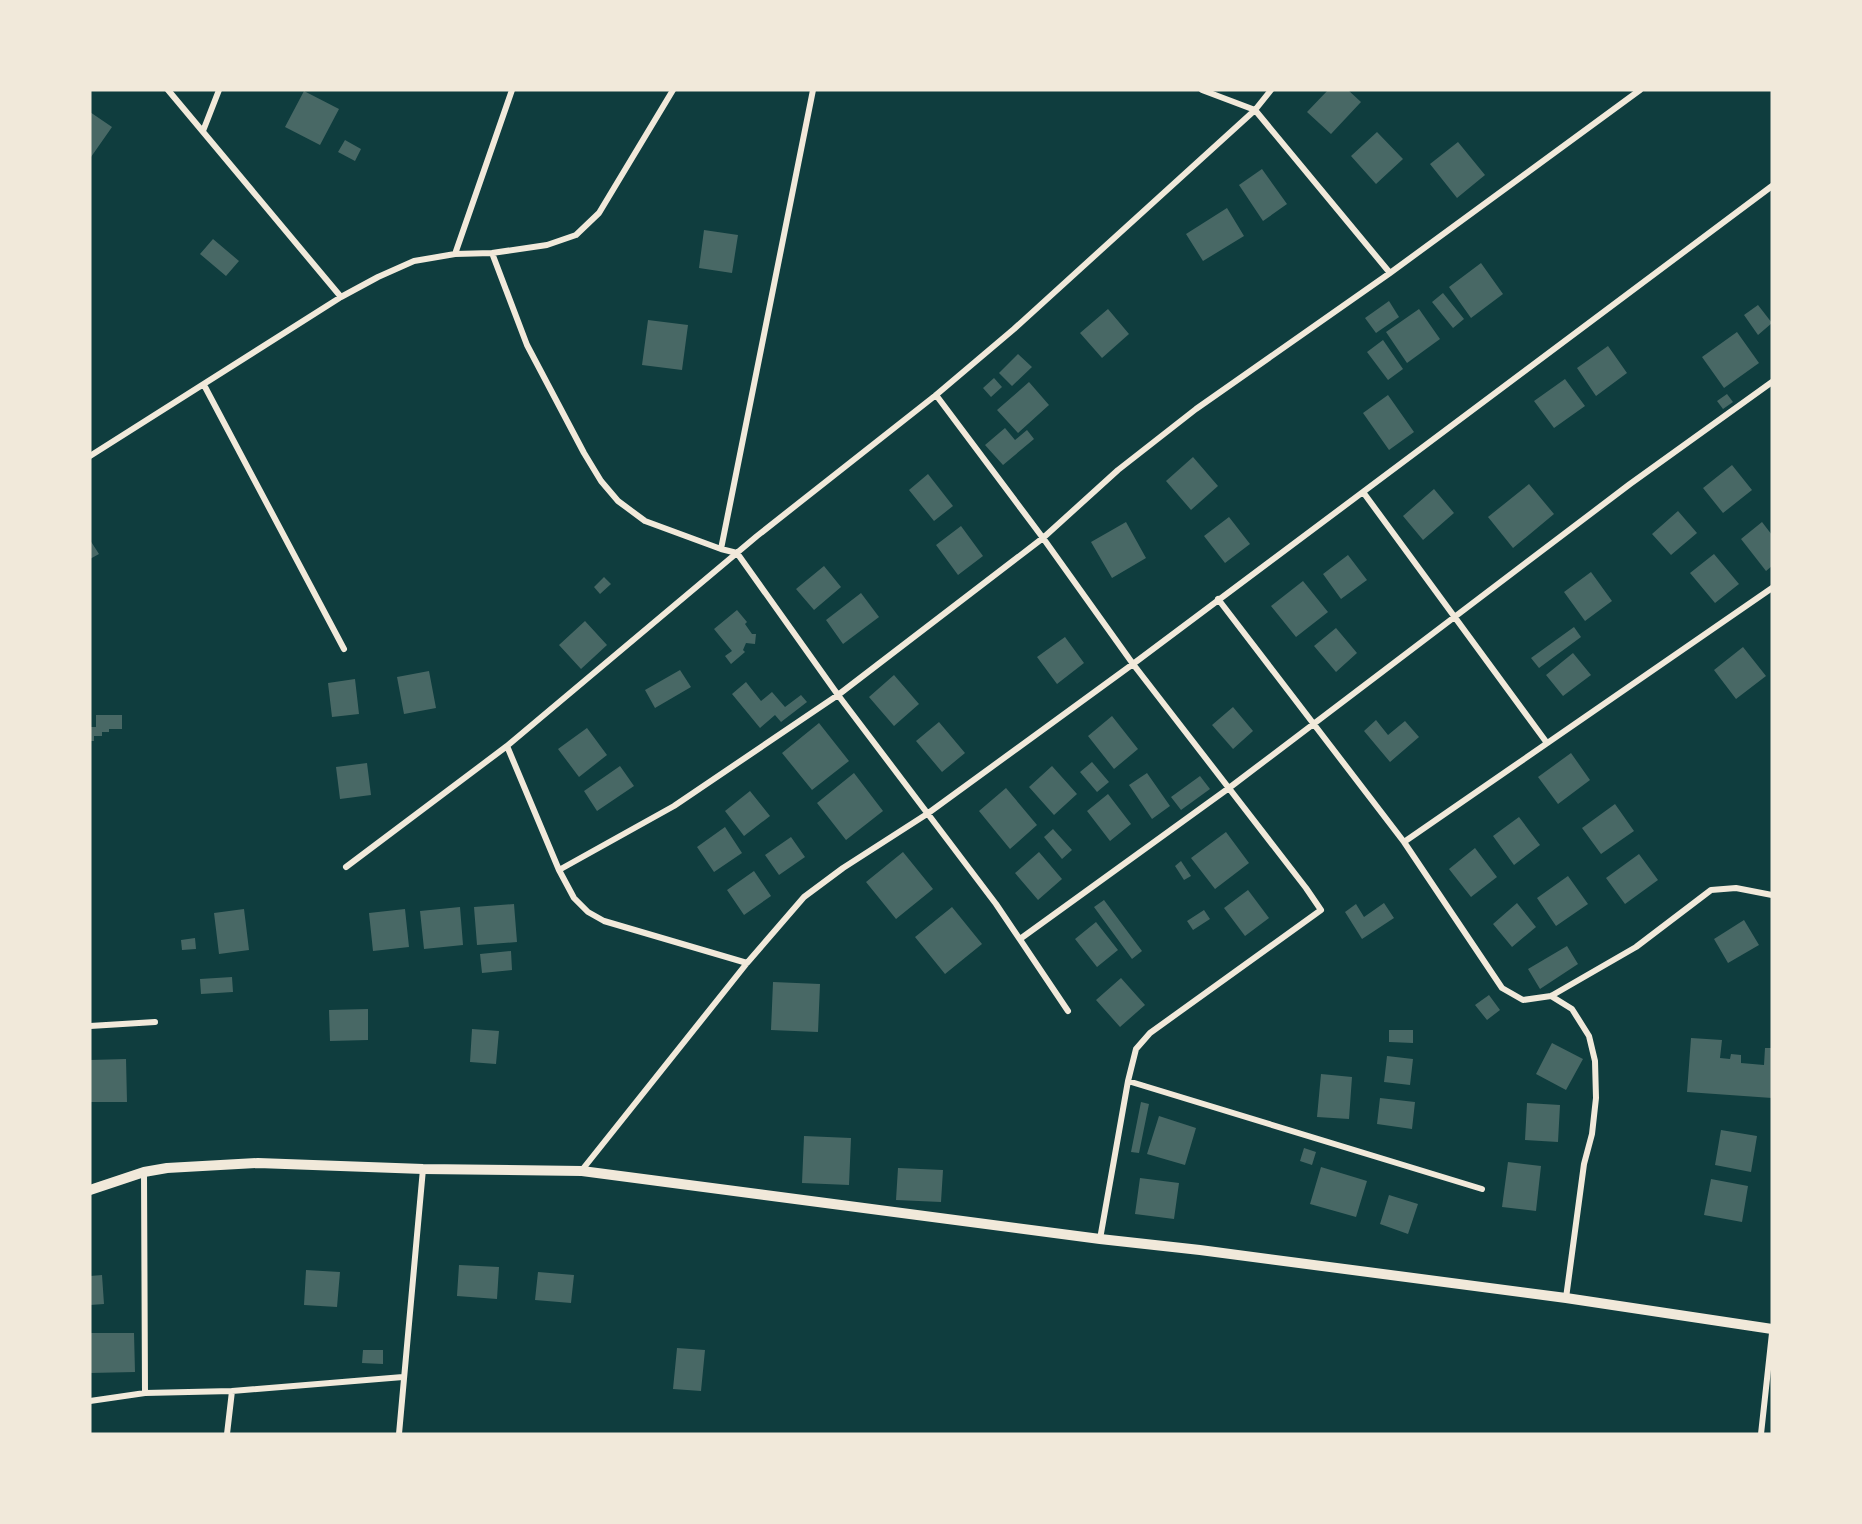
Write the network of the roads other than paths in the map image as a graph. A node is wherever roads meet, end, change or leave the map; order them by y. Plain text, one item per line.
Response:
1 (168, 90) edge
2 (219, 90) edge
3 (512, 90) edge
4 (673, 90) edge
5 (813, 90) edge
6 (1202, 90) edge
7 (1271, 90) edge
8 (1640, 90) edge
9 (1256, 110) junction
10 (203, 131) junction
11 (1772, 186) edge
12 (455, 254) junction
13 (492, 254) junction
14 (1390, 273) junction
15 (341, 297) junction
16 (1772, 382) edge
17 (204, 385) junction
18 (936, 395) junction
19 (90, 456) edge
20 (1363, 492) junction
21 (1043, 537) junction
22 (721, 549) junction
23 (737, 553) junction
24 (1772, 588) edge
25 (1218, 599) junction
26 (1455, 616) junction
27 (344, 649) dead end
28 (1133, 664) junction
29 (838, 695) junction
30 (1313, 724) junction
31 (1547, 743) junction
32 (507, 746) junction
33 (1228, 788) junction
34 (927, 814) junction
35 (1404, 842) junction
36 (346, 867) dead end
37 (559, 870) junction
38 (1772, 895) edge
39 (1020, 939) junction
40 (747, 963) junction
41 (1551, 996) junction
42 (1068, 1011) dead end
43 (155, 1022) dead end
44 (90, 1026) edge
45 (1128, 1082) junction
46 (423, 1169) junction
47 (582, 1171) junction
48 (144, 1172) junction
49 (1482, 1189) dead end
50 (90, 1190) edge
51 (1100, 1239) junction
52 (1566, 1298) junction
53 (1772, 1331) edge
54 (403, 1377) junction
55 (232, 1391) junction
56 (145, 1393) junction
57 (90, 1401) edge
58 (227, 1434) edge
59 (399, 1434) edge
60 (1761, 1434) edge

1 - 10 street
2 - 10 street
3 - 12 street
4 - 13 street
5 - 22 street
6 - 9 street
7 - 9 street
8 - 14 street
9 - 14 street
9 - 18 street
10 - 15 street
11 - 20 street
12 - 13 street
12 - 15 street
13 - 22 street
14 - 21 street
15 - 17 street
16 - 26 street
17 - 19 street
17 - 27 street
18 - 21 street
18 - 23 street
20 - 25 street
20 - 26 street
21 - 28 street
21 - 29 street
22 - 23 street
23 - 29 street
23 - 32 street
24 - 31 street
25 - 28 street
25 - 30 street
26 - 30 street
26 - 31 street
28 - 33 street
28 - 34 street
29 - 34 street
29 - 37 street
30 - 33 street
30 - 35 street
31 - 35 street
32 - 36 street
32 - 37 street
33 - 39 street
33 - 45 street
34 - 39 street
34 - 40 street
35 - 41 street
37 - 40 street
38 - 41 street
39 - 42 street
40 - 47 street
41 - 52 street
43 - 44 street
45 - 49 street
45 - 51 street
46 - 47 street
46 - 48 street
46 - 54 street
47 - 51 street
48 - 50 street
48 - 56 street
51 - 52 street
52 - 53 street
53 - 60 street
54 - 55 street
54 - 59 street
55 - 56 street
55 - 58 street
56 - 57 street

